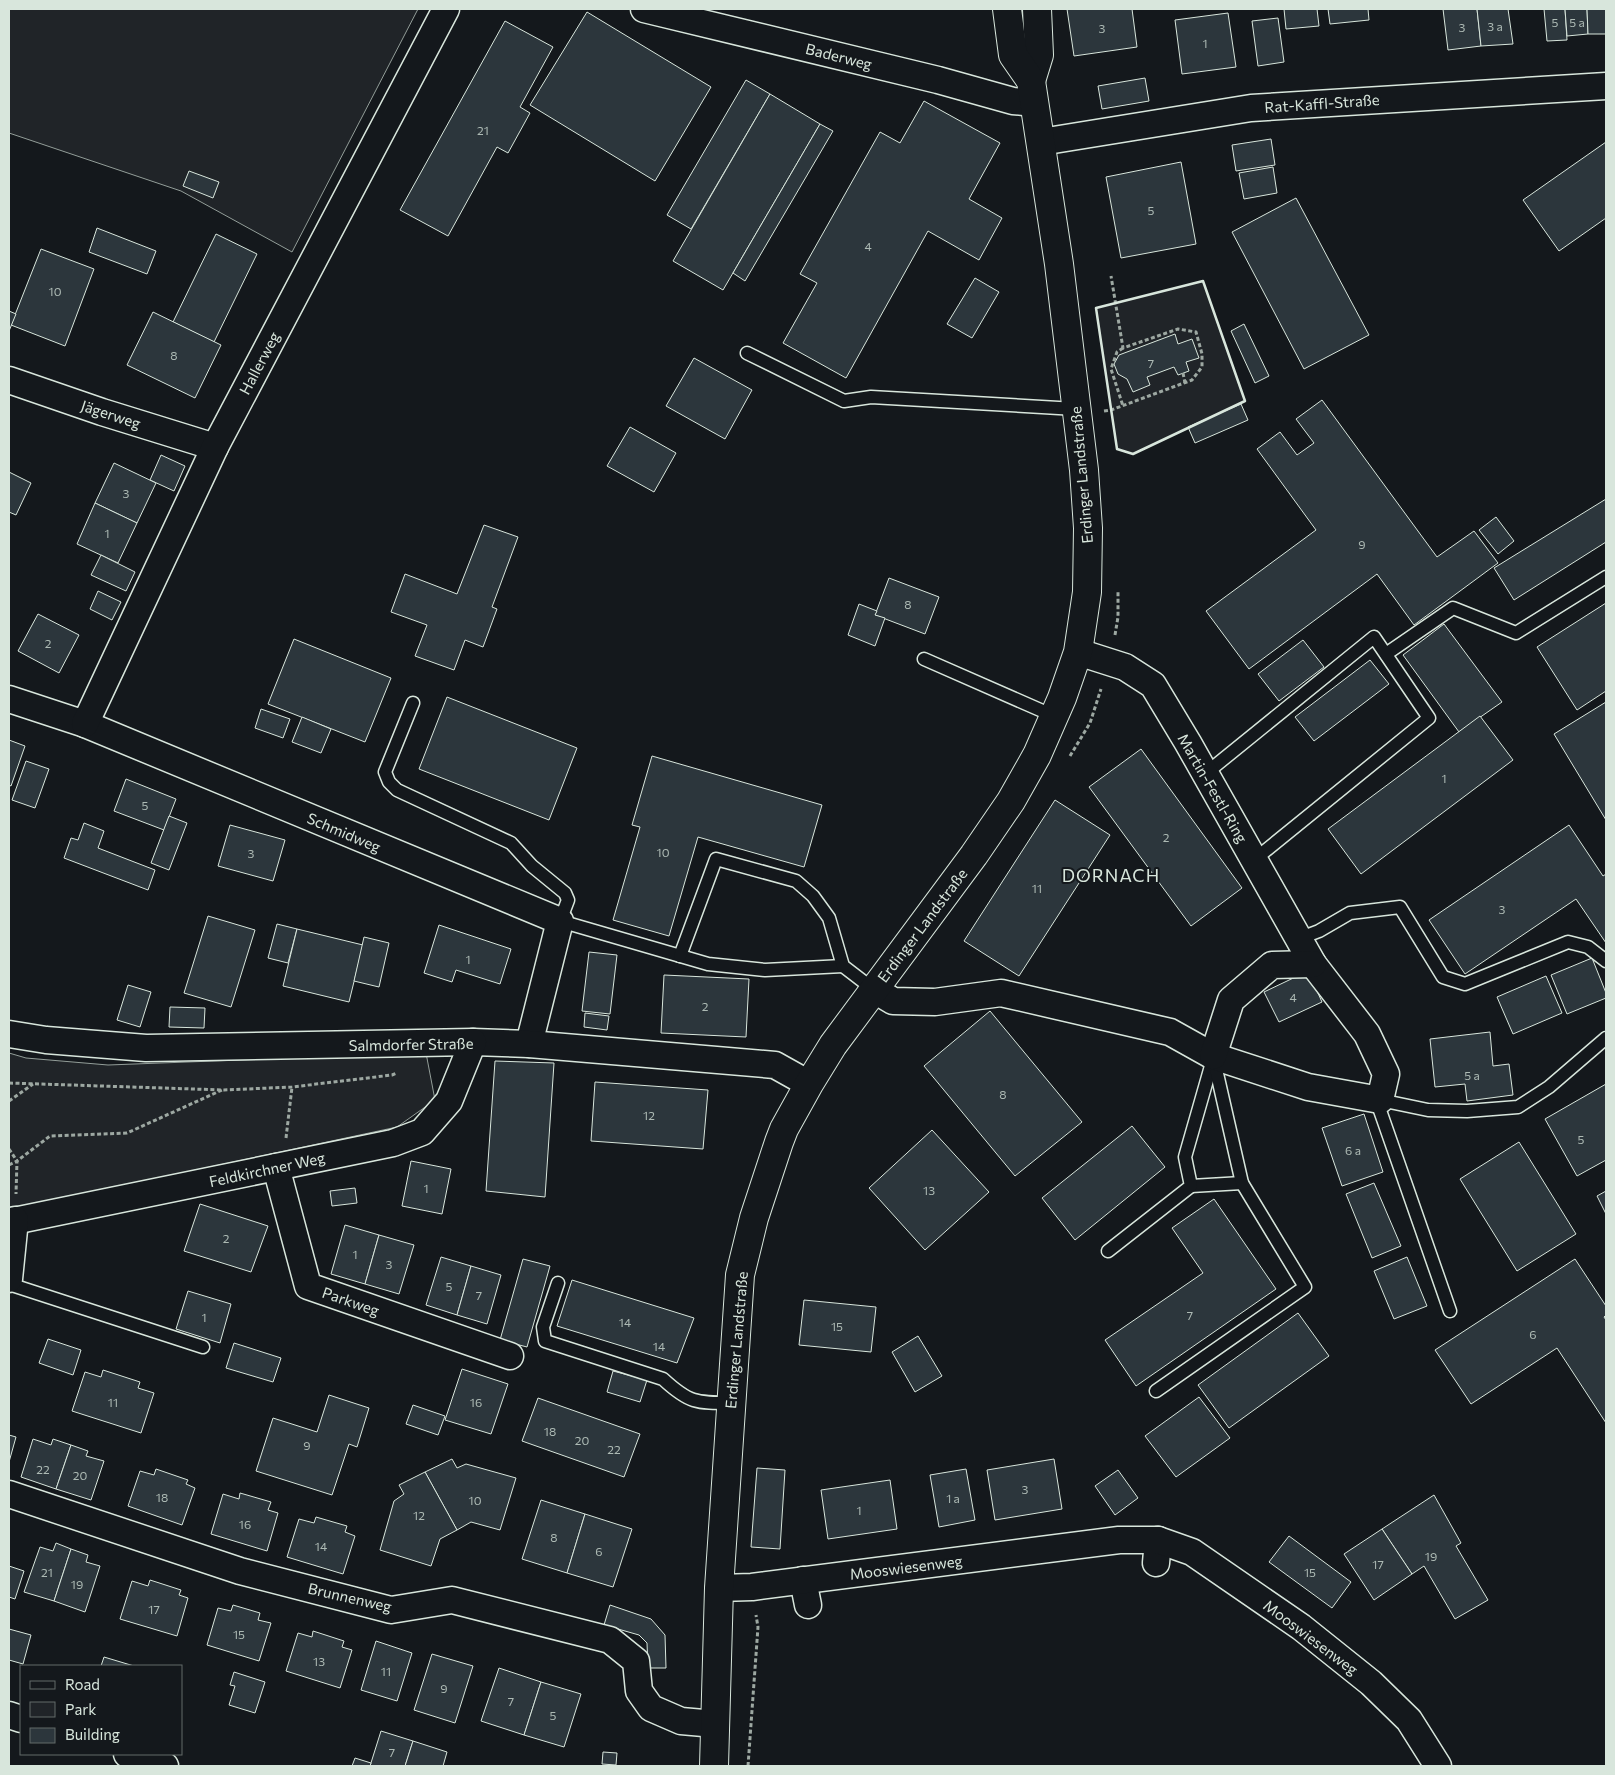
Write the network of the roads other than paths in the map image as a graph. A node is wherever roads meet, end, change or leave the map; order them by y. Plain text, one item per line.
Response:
1 (446, 9) edge
2 (644, 9) edge
3 (1007, 9) edge
4 (1037, 9) edge
5 (1606, 86) edge
6 (1033, 92) junction
7 (1040, 142) junction
8 (747, 353) dead end
9 (9, 380) edge
10 (1076, 409) junction
11 (215, 447) junction
12 (1606, 578) edge
13 (1078, 652) junction
14 (1386, 654) junction
15 (924, 659) dead end
16 (9, 699) edge
17 (413, 703) dead end
18 (1054, 716) junction
19 (85, 724) junction
20 (1205, 774) junction
21 (1254, 860) junction
22 (560, 922) junction
23 (1298, 939) junction
24 (680, 956) junction
25 (1606, 961) edge
26 (1313, 964) junction
27 (843, 966) junction
28 (873, 989) junction
29 (9, 1034) edge
30 (1606, 1038) edge
31 (473, 1042) junction
32 (529, 1044) junction
33 (1213, 1056) junction
34 (809, 1084) junction
35 (1378, 1100) junction
36 (279, 1166) junction
37 (1242, 1184) junction
38 (1191, 1186) junction
39 (12, 1221) edge
40 (1108, 1251) dead end
41 (9, 1279) edge
42 (558, 1283) dead end
43 (9, 1284) edge
44 (1450, 1311) dead end
45 (203, 1347) dead end
46 (510, 1356) dead end
47 (1156, 1391) dead end
48 (731, 1403) junction
49 (9, 1494) edge
50 (719, 1588) junction
51 (715, 1724) junction
52 (130, 1755) edge
53 (165, 1766) edge
54 (714, 1766) edge
55 (1438, 1766) edge

1 - 11 street, Hallerweg
2 - 6 street, Baderweg
3 - 6 street, Erdinger Landstraße
4 - 6 street, Erdinger Landstraße
5 - 7 street, Rat-Kaffl-Straße
6 - 7 street, Erdinger Landstraße
7 - 10 street, Erdinger Landstraße
8 - 10 lane
9 - 11 street, Jägerweg
10 - 13 street, Erdinger Landstraße
11 - 19 street, Hallerweg
12 - 14 lane
13 - 18 street, Erdinger Landstraße
13 - 20 street, Martin-Festl-Ring
14 - 20 lane
14 - 21 lane
15 - 18 lane
16 - 19 street, Schmidweg
17 - 22 lane
18 - 28 street, Erdinger Landstraße
19 - 22 street, Schmidweg
20 - 21 street, Martin-Festl-Ring
21 - 23 street, Martin-Festl-Ring
22 - 24 lane
22 - 32 street
23 - 25 lane
23 - 26 street, Martin-Festl-Ring
24 - 27 lane
24 - 27 lane
26 - 33 street
26 - 35 street, Martin-Festl-Ring
27 - 28 lane
28 - 33 street
28 - 34 street, Erdinger Landstraße
29 - 31 street, Salmdorfer Straße
30 - 35 lane
31 - 32 street, Salmdorfer Straße
31 - 36 street, Feldkirchner Weg
32 - 34 street, Salmdorfer Straße
33 - 35 street
33 - 37 lane
33 - 38 lane
34 - 48 street, Erdinger Landstraße
35 - 44 lane
36 - 39 street, Feldkirchner Weg
36 - 46 street, Parkweg
37 - 38 lane
37 - 47 lane
38 - 40 lane
39 - 41 street
42 - 48 lane
43 - 45 lane
48 - 50 street, Erdinger Landstraße
49 - 51 street, Brunnenweg
50 - 51 street, Erdinger Landstraße
50 - 55 street, Mooswiesenweg
51 - 54 street, Erdinger Landstraße
52 - 53 street

